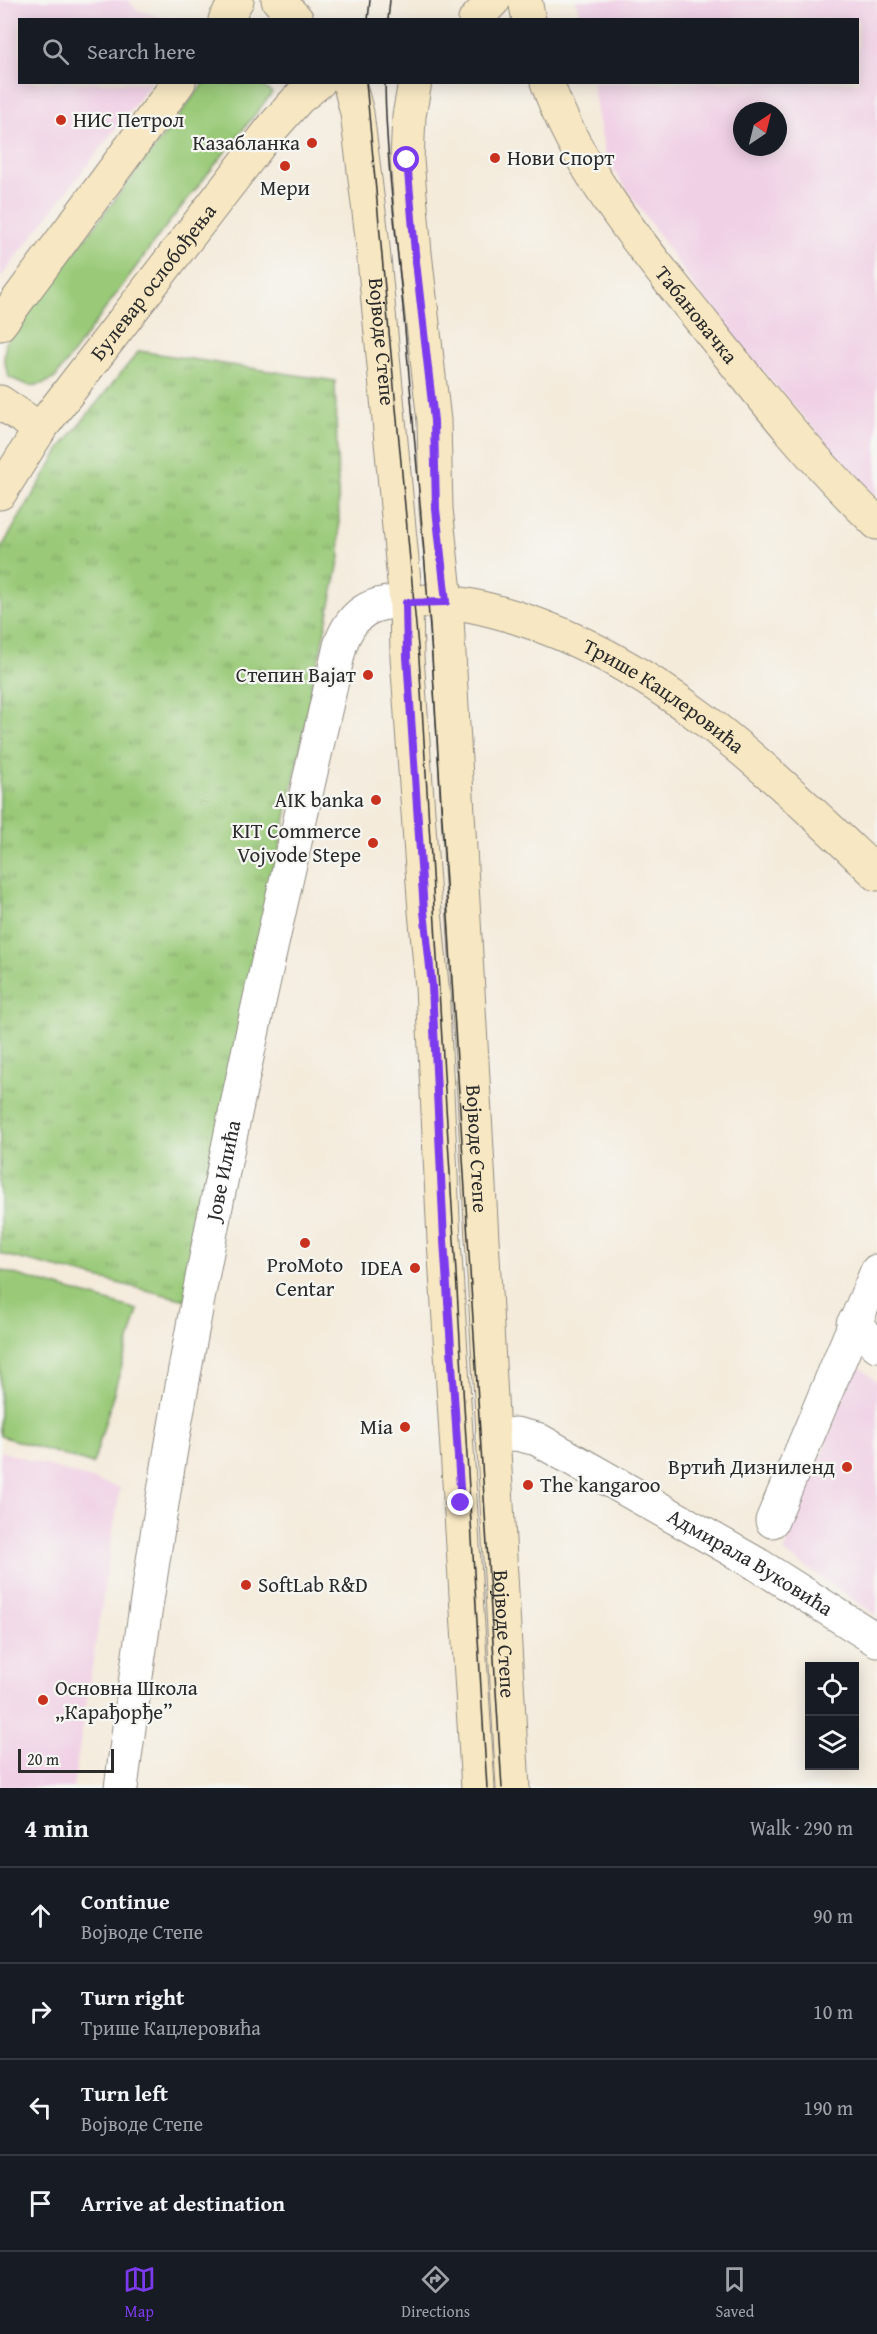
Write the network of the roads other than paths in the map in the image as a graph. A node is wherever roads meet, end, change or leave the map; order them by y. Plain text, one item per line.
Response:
1 (237, 0) edge
2 (278, 0) edge
3 (494, 0) edge
4 (525, 0) edge
5 (226, 18) edge
6 (295, 18) edge
7 (477, 18) edge
8 (529, 18) edge
9 (178, 84) edge
10 (317, 84) edge
11 (350, 84) edge
12 (415, 84) edge
13 (548, 84) edge
14 (0, 324) edge
15 (0, 402) edge
16 (40, 429) junction
17 (0, 494) edge
18 (877, 523) edge
19 (446, 602) junction
20 (406, 603) junction
21 (877, 874) edge
22 (877, 1271) edge
23 (853, 1324) junction
24 (877, 1345) edge
25 (492, 1436) junction
26 (772, 1521) dead end
27 (877, 1640) edge
28 (477, 1784) edge
29 (121, 1788) edge
30 (513, 1788) edge

1 - 5 main road
2 - 6 main road
3 - 7 main road
4 - 8 main road
9 - 14 main road
10 - 16 main road, Булевар ослобођења
11 - 20 main road, Војводе Степе
12 - 19 main road, Војводе Степе
13 - 18 main road, Табановачка
15 - 16 main road
16 - 17 main road, Булевар ослобођења
19 - 20 main road, Трише Кацлеровића
19 - 21 main road, Трише Кацлеровића
19 - 25 main road, Војводе Степе
20 - 28 main road, Војводе Степе
20 - 29 street, Јове Илића
22 - 23 street
23 - 24 street
23 - 26 street
25 - 27 street, Адмирала Вуковића
25 - 30 main road, Војводе Степе
28 - 30 street

